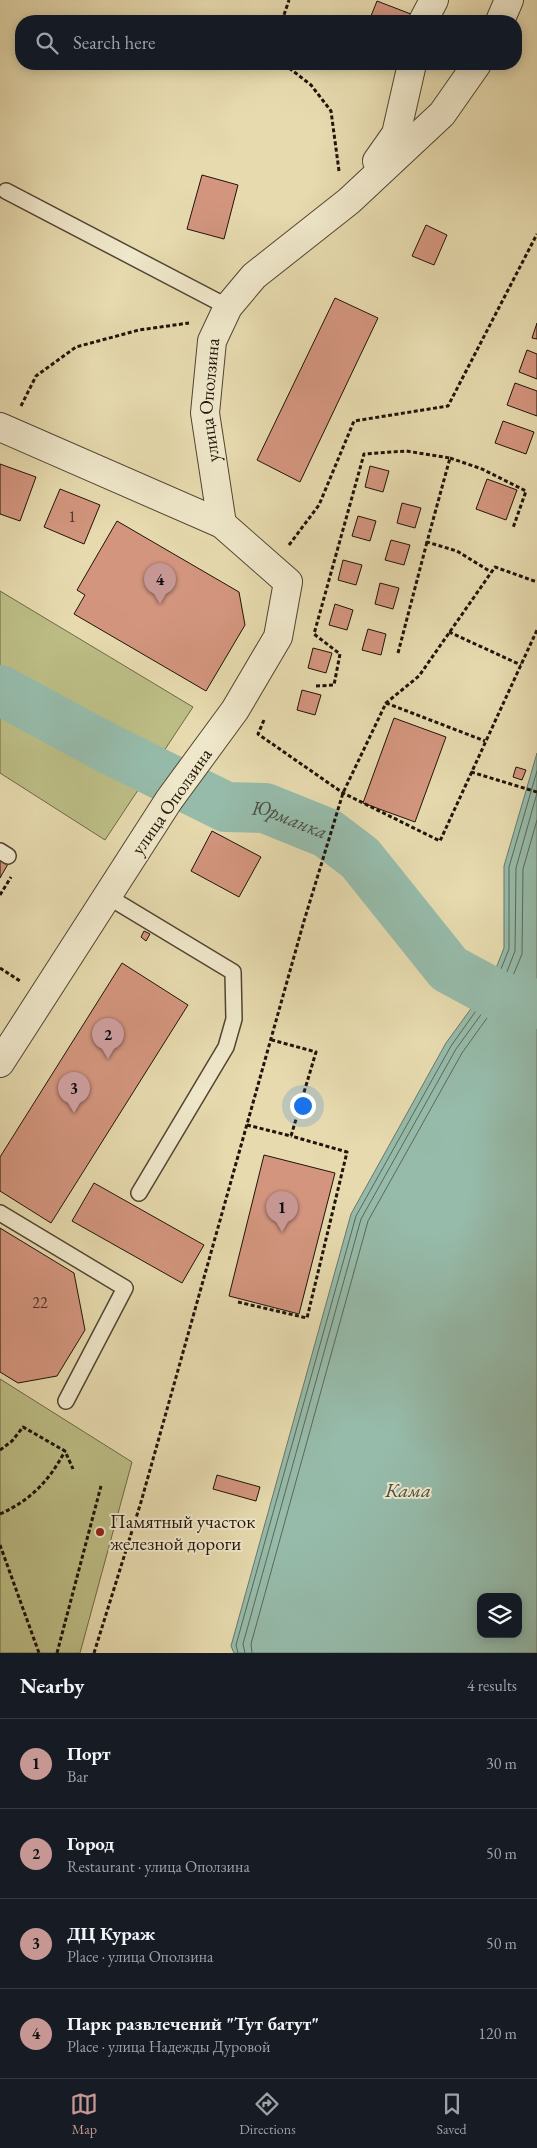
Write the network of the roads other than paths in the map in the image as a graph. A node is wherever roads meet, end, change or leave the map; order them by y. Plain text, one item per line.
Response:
1 (434, 0) edge
2 (509, 0) edge
3 (426, 15) edge
4 (503, 15) edge
5 (411, 70) edge
6 (473, 70) edge
7 (6, 191) dead end
8 (346, 204) junction
9 (226, 312) junction
10 (4, 429) edge
11 (222, 524) junction
12 (107, 896) junction
13 (0, 1063) edge
14 (139, 1193) dead end
15 (0, 1213) edge
16 (66, 1401) dead end

1 - 3 street
2 - 4 street
5 - 8 street
6 - 8 street, улица Оползина
7 - 9 lane
8 - 9 street, улица Оползина
9 - 11 street, улица Оползина
10 - 11 street
11 - 12 street, улица Оползина
12 - 13 street, улица Оползина
12 - 14 lane
15 - 16 lane

